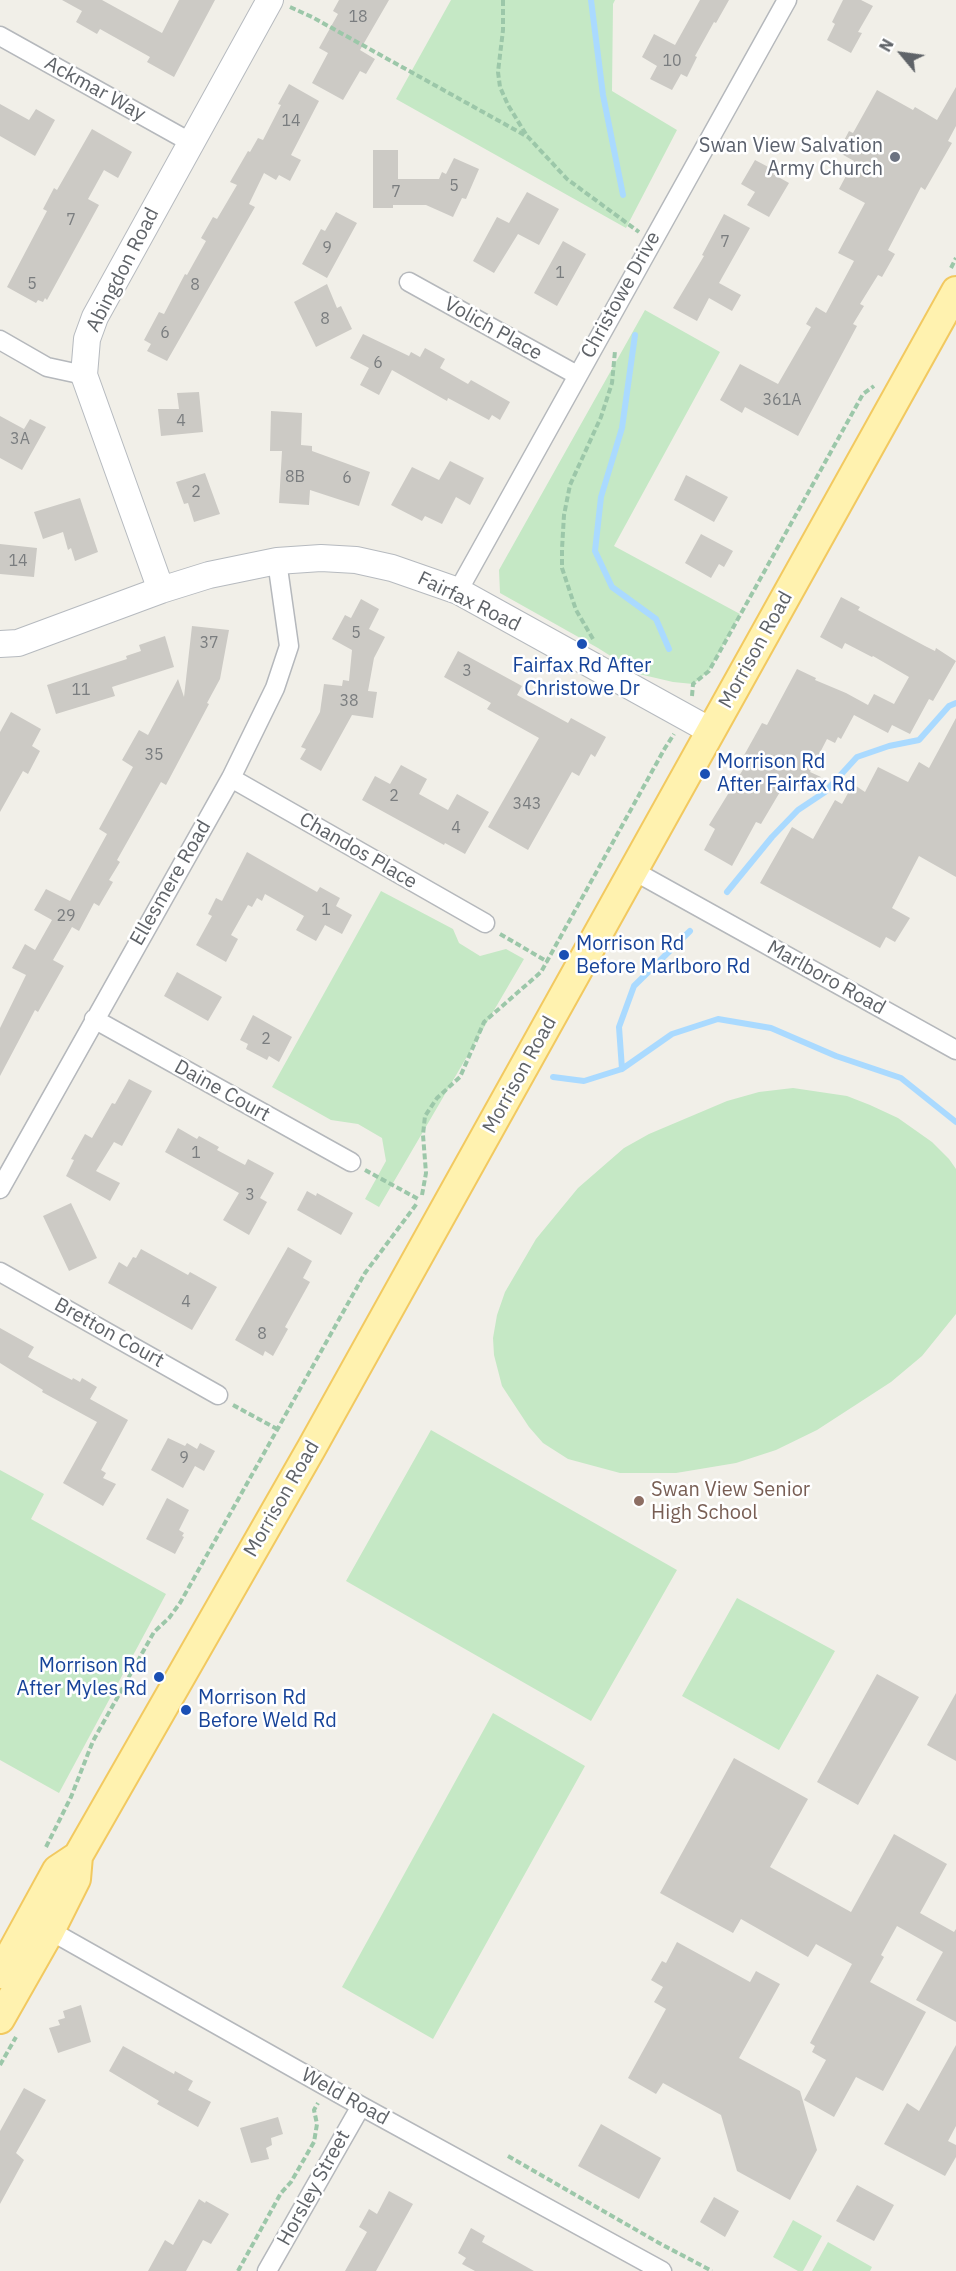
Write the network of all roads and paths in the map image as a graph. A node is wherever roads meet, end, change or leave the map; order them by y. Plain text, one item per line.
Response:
1 (503, 0) edge
2 (787, 0) edge
3 (277, 2) edge
4 (0, 36) edge
5 (528, 137) junction
6 (190, 142) junction
7 (651, 242) junction
8 (956, 258) edge
9 (409, 282) dead end
10 (950, 285) edge
11 (0, 340) edge
12 (615, 347) dead end
13 (84, 375) junction
14 (577, 375) junction
15 (877, 384) dead end
16 (277, 561) junction
17 (161, 590) junction
18 (458, 591) junction
19 (0, 644) edge
20 (598, 648) dead end
21 (692, 704) dead end
22 (711, 731) junction
23 (675, 733) dead end
24 (231, 778) junction
25 (634, 871) junction
26 (485, 923) joint
27 (547, 962) junction
28 (94, 1019) junction
29 (956, 1050) edge
30 (351, 1162) joint
31 (0, 1189) edge
32 (420, 1200) junction
33 (0, 1272) edge
34 (218, 1395) joint
35 (277, 1430) junction
36 (44, 1850) dead end
37 (40, 1925) junction
38 (0, 1974) edge
39 (0, 2019) edge
40 (326, 2086) junction
41 (361, 2106) junction
42 (508, 2156) dead end
43 (238, 2271) edge
44 (267, 2271) edge
45 (662, 2271) edge
46 (712, 2271) edge

1 - 5 path
2 - 7 street, Christowe Drive
3 - 5 path
3 - 6 street, Abingdon Road
4 - 6 street, Ackmar Way
5 - 7 path
6 - 13 street, Abingdon Road
7 - 14 street, Christowe Drive
8 - 10 path
9 - 14 street, Volich Place
10 - 22 main road, Morrison Road
11 - 13 street
12 - 20 path
13 - 17 street, Abingdon Road
14 - 18 street, Christowe Drive
15 - 21 path
16 - 17 street, Fairfax Road
16 - 18 street, Fairfax Road
16 - 24 street, Ellesmere Road
17 - 19 street, Fairfax Road
18 - 22 street, Fairfax Road
22 - 25 main road, Morrison Road
23 - 27 path
24 - 26 street, Chandos Place
24 - 28 street, Ellesmere Road
25 - 29 street, Marlboro Road
25 - 37 main road, Morrison Road
26 - 27 path
27 - 32 path
28 - 30 street, Daine Court
28 - 31 street, Ellesmere Road
30 - 32 path
32 - 35 path
33 - 34 street, Bretton Court
34 - 35 path
35 - 36 path
37 - 38 main road, Morrison Road
37 - 39 main road, Morrison Road
37 - 40 street, Weld Road
40 - 41 street, Weld Road
40 - 43 path
41 - 44 street, Horsley Street
41 - 45 street, Weld Road
42 - 46 path

